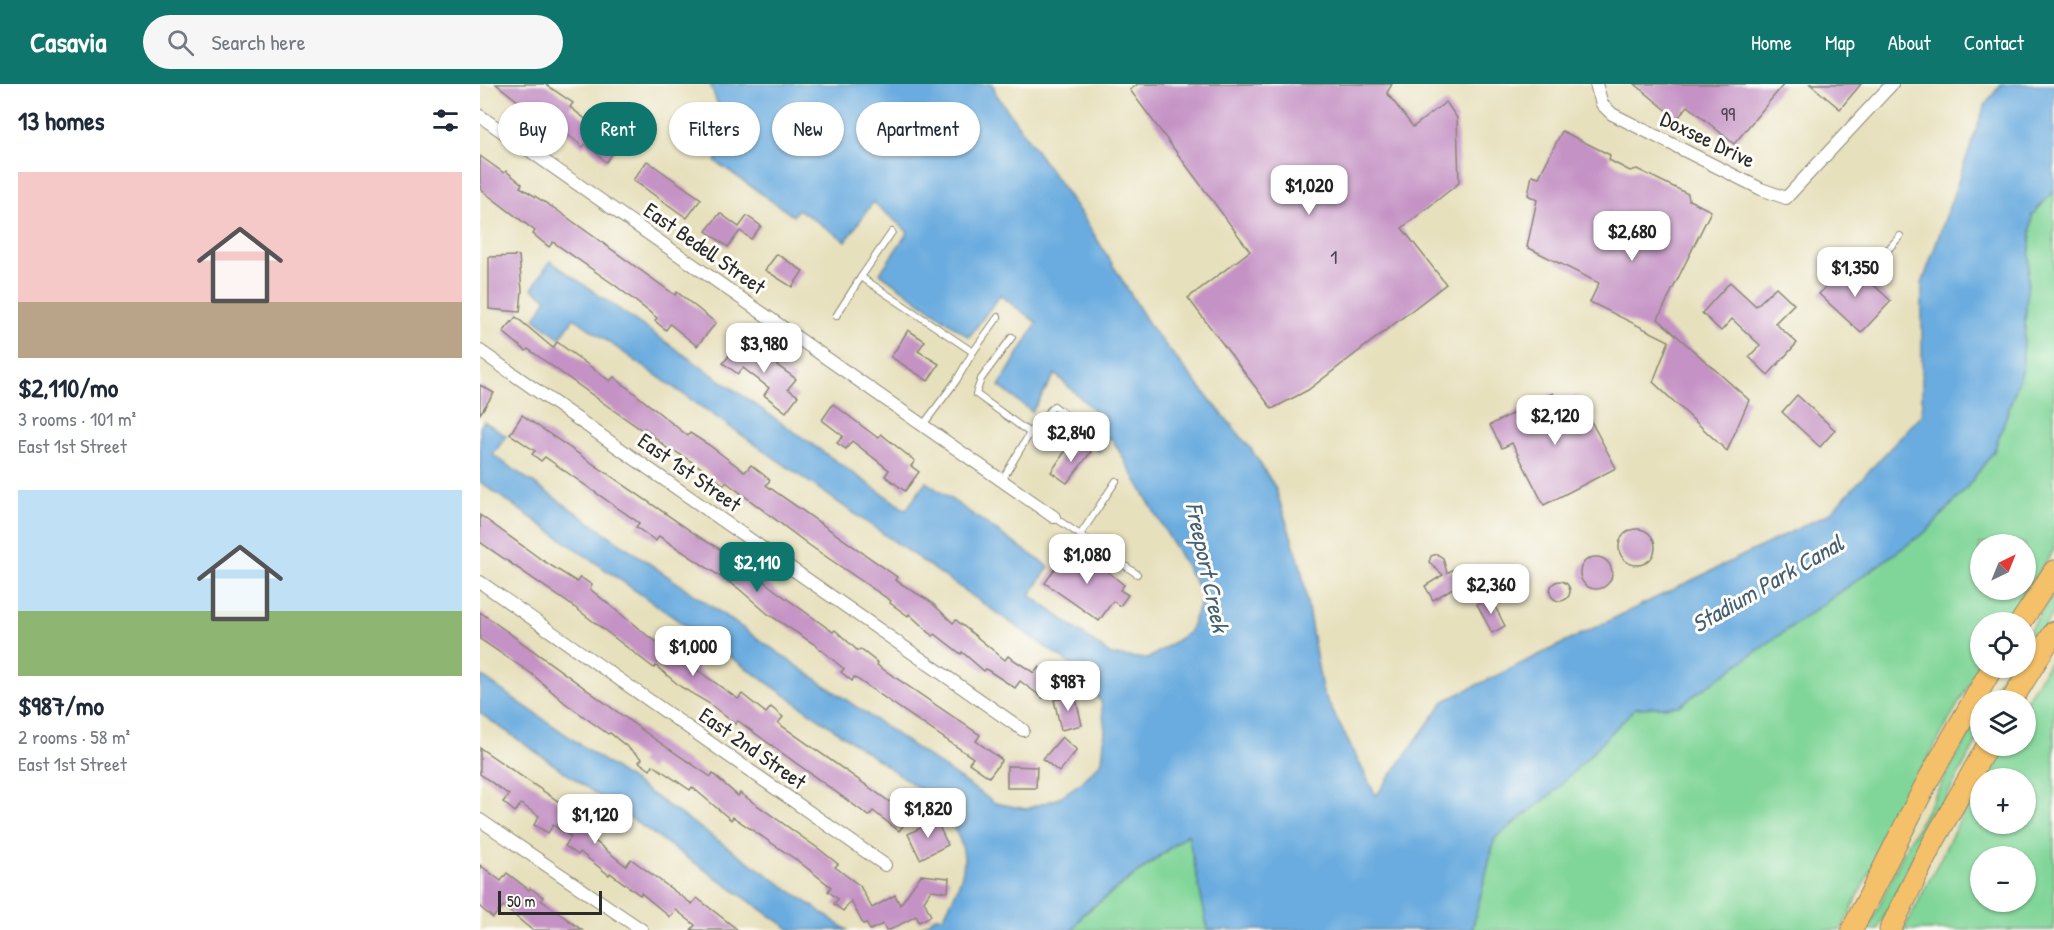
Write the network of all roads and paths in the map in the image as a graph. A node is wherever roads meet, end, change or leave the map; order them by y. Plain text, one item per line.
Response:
1 (1596, 84) edge
2 (1892, 84) edge
3 (480, 116) edge
4 (892, 232) dead end
5 (1899, 236) dead end
6 (1871, 269) dead end
7 (861, 278) junction
8 (836, 316) dead end
9 (998, 317) dead end
10 (1012, 337) dead end
11 (480, 351) edge
12 (973, 352) junction
13 (1071, 419) dead end
14 (923, 425) junction
15 (1030, 433) junction
16 (1116, 480) dead end
17 (1002, 481) junction
18 (1054, 518) joint
19 (1080, 535) junction
20 (2054, 571) edge
21 (1137, 574) dead end
22 (480, 582) edge
23 (2027, 612) edge
24 (2054, 632) edge
25 (1986, 678) edge
26 (2018, 690) edge
27 (1023, 730) dead end
28 (1981, 756) edge
29 (480, 820) edge
30 (885, 865) dead end
31 (634, 928) edge
32 (1852, 930) edge
33 (1890, 930) edge

1 - 2 street, Doxsee Drive
3 - 14 street, East Bedell Street
4 - 7 lane
5 - 6 lane
7 - 8 lane
7 - 12 lane
9 - 12 lane
10 - 15 lane
11 - 27 street, East 1st Street
12 - 14 lane
13 - 15 lane
14 - 17 street, East Bedell Street
15 - 17 lane
16 - 19 lane
17 - 18 street, East Bedell Street
18 - 19 lane
19 - 21 lane
20 - 23 highway
22 - 30 street, East 2nd Street
24 - 26 highway
25 - 32 highway
28 - 33 highway
29 - 31 street

